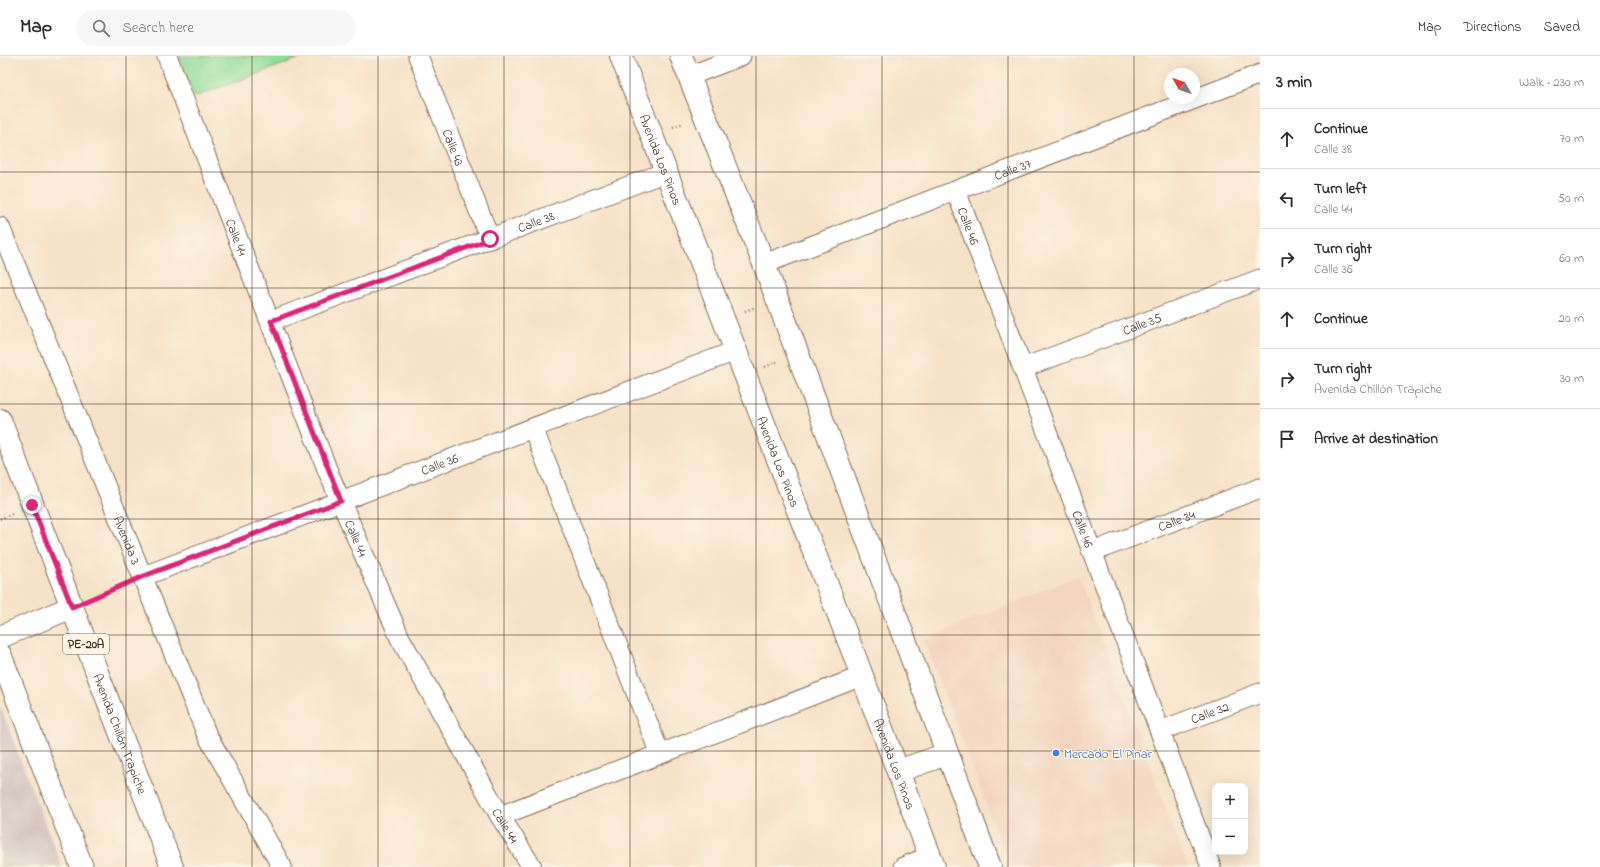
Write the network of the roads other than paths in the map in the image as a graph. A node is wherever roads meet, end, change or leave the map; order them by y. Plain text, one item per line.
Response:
1 (167, 56) edge
2 (418, 56) edge
3 (621, 56) edge
4 (741, 56) edge
5 (685, 66) edge
6 (1260, 74) edge
7 (666, 172) junction
8 (956, 191) junction
9 (0, 227) edge
10 (490, 239) junction
11 (764, 264) junction
12 (1260, 278) edge
13 (271, 321) junction
14 (735, 351) junction
15 (1023, 368) junction
16 (0, 420) edge
17 (533, 428) junction
18 (1260, 488) edge
19 (341, 501) junction
20 (1092, 552) junction
21 (144, 576) junction
22 (72, 607) junction
23 (0, 637) edge
24 (0, 654) edge
25 (862, 676) junction
26 (1260, 693) edge
27 (1160, 731) junction
28 (660, 754) junction
29 (947, 754) junction
30 (898, 771) junction
31 (500, 816) junction
32 (932, 862) edge
33 (82, 867) edge
34 (172, 867) edge
35 (282, 867) edge
36 (532, 867) edge
37 (902, 867) edge
38 (990, 867) edge
39 (1211, 867) edge

1 - 13 street, Calle 44
2 - 10 street, Calle 43
3 - 7 street, Avenida Los Pinos
4 - 5 street
5 - 11 street
6 - 8 street, Calle 37
7 - 10 street, Calle 38
7 - 14 street, Avenida Los Pinos
8 - 11 street, Calle 37
8 - 15 street, Calle 46
9 - 21 street, Avenida 3
10 - 13 street, Calle 38
11 - 29 street
12 - 15 street, Calle 35
13 - 19 street, Calle 44
14 - 17 street, Calle 36
14 - 25 street, Avenida Los Pinos
15 - 20 street, Calle 46
16 - 22 street, Avenida Chillón Trapiche / PE-20A
17 - 19 street, Calle 36
17 - 28 street
18 - 20 street, Calle 34
19 - 21 street, Calle 36
19 - 31 street, Calle 44
20 - 27 street, Calle 46
21 - 35 street, Avenida 3
22 - 23 street
22 - 34 street, Avenida Chillón Trapiche / PE-20A
24 - 33 street
25 - 28 street
25 - 30 street, Avenida Los Pinos
26 - 27 street, Calle 32
27 - 39 street, Calle 46
28 - 31 street
29 - 30 street
29 - 38 street
30 - 32 street, Avenida Los Pinos
31 - 36 street, Calle 44
32 - 37 street

